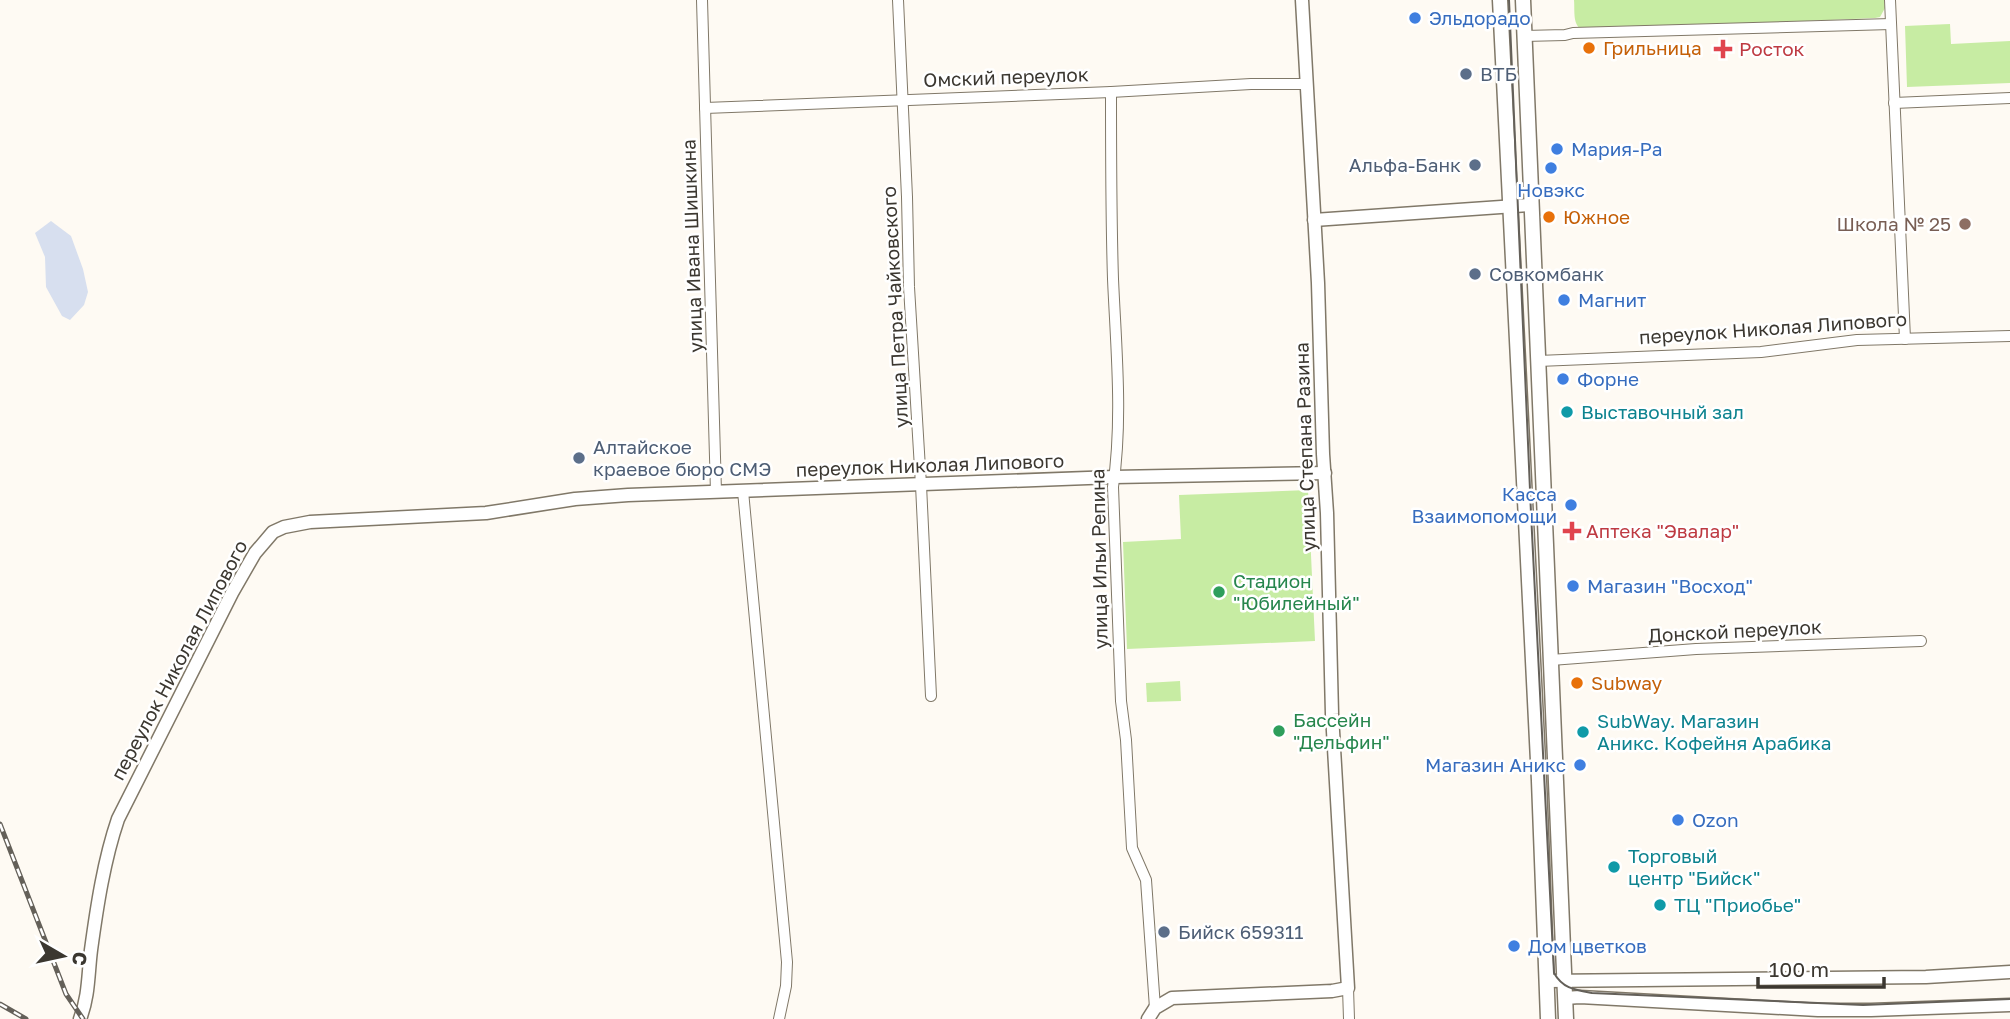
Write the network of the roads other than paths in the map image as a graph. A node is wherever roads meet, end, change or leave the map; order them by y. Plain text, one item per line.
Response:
1 (702, 0) edge
2 (898, 0) edge
3 (1302, 0) edge
4 (1500, 0) edge
5 (1523, 0) edge
6 (1890, 0) edge
7 (1891, 24) junction
8 (1524, 36) junction
9 (1307, 84) junction
10 (1111, 92) junction
11 (2010, 98) edge
12 (903, 100) junction
13 (1894, 103) junction
14 (705, 108) junction
15 (1531, 205) junction
16 (1510, 207) junction
17 (1314, 220) junction
18 (2010, 336) edge
19 (1905, 339) junction
20 (1538, 361) junction
21 (1518, 363) junction
22 (1325, 473) junction
23 (1114, 477) junction
24 (921, 485) junction
25 (743, 491) junction
26 (716, 492) junction
27 (1921, 641) dead end
28 (1550, 660) junction
29 (930, 696) dead end
30 (2010, 972) edge
31 (1548, 981) junction
32 (1564, 981) junction
33 (1348, 988) junction
34 (1565, 998) junction
35 (2010, 1005) edge
36 (1151, 1014) edge
37 (80, 1019) edge
38 (779, 1019) edge
39 (1349, 1019) edge
40 (1548, 1019) edge
41 (1566, 1019) edge

1 - 14 street, улица Ивана Шишкина
2 - 12 street, улица Петра Чайковского
3 - 9 street, улица Степана Разина
4 - 16 main road
5 - 8 main road
6 - 7 street
7 - 8 street
7 - 13 street
8 - 15 main road
9 - 10 street, Омский переулок
9 - 17 street, улица Степана Разина
10 - 12 street, Омский переулок
10 - 23 street, улица Ильи Репина
11 - 13 street
12 - 14 street, Омский переулок
12 - 24 street, улица Петра Чайковского
13 - 19 street
14 - 26 street, улица Ивана Шишкина
15 - 16 street
15 - 20 main road
16 - 17 street
16 - 21 main road
17 - 22 street, улица Степана Разина
18 - 19 street, переулок Николая Липового
19 - 20 street, переулок Николая Липового
20 - 21 main road
20 - 28 main road
21 - 31 main road
22 - 23 street, переулок Николая Липового
22 - 33 street, улица Степана Разина
23 - 24 street, переулок Николая Липового
23 - 36 street, улица Ильи Репина
24 - 25 street, переулок Николая Липового
24 - 29 street, улица Петра Чайковского
25 - 26 street, переулок Николая Липового
25 - 38 street
26 - 37 street, переулок Николая Липового
27 - 28 street, Донской переулок
28 - 32 main road
30 - 32 street
31 - 32 street
31 - 40 main road
32 - 34 main road
33 - 36 street
33 - 39 street, улица Степана Разина
34 - 35 street
34 - 41 main road

